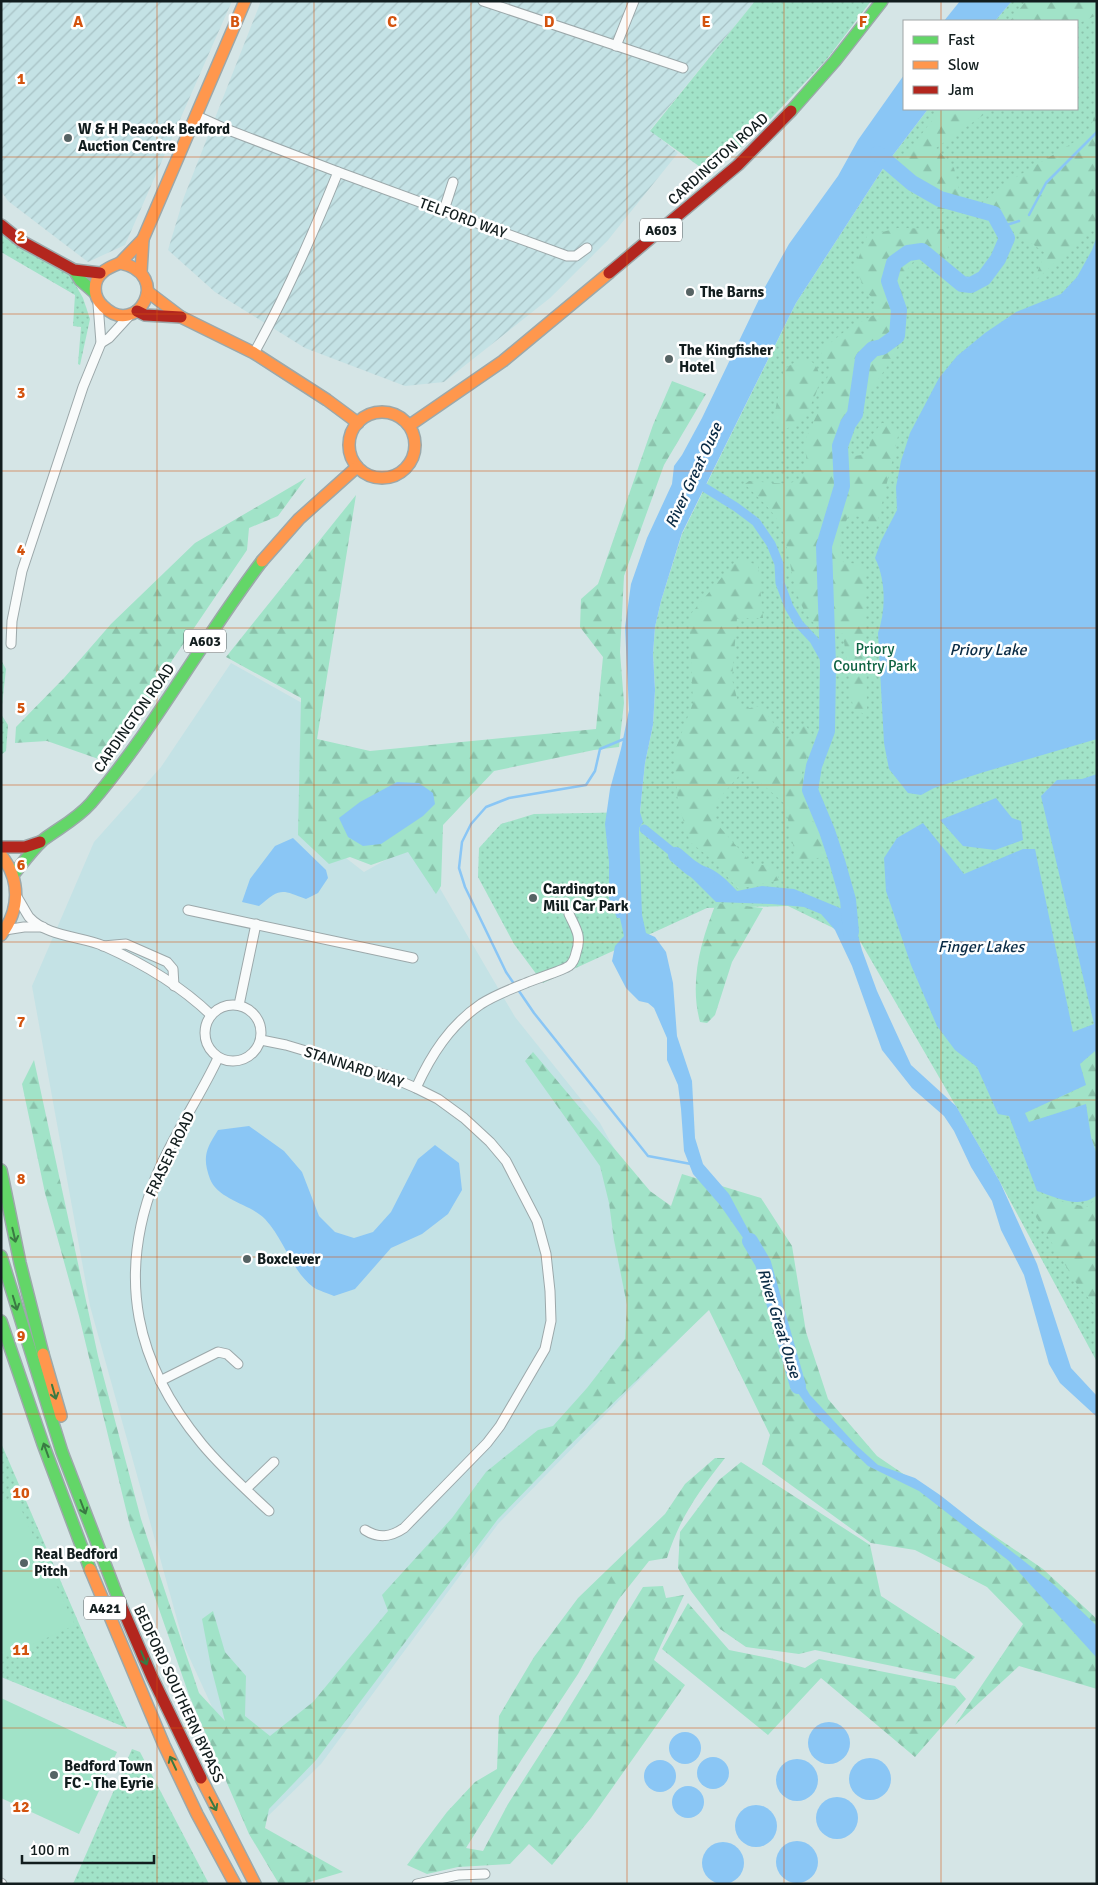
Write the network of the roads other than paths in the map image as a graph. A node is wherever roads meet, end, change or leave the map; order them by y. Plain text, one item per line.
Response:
1 (245, 1) edge
2 (483, 1) edge
3 (634, 1) edge
4 (882, 1) edge
5 (616, 46) junction
6 (683, 68) dead end
7 (197, 116) junction
8 (338, 172) junction
9 (453, 182) dead end
10 (444, 210) junction
11 (1, 226) edge
12 (143, 239) junction
13 (587, 248) dead end
14 (120, 263) junction
15 (74, 270) junction
16 (141, 272) junction
17 (100, 273) junction
18 (148, 292) junction
19 (97, 298) junction
20 (134, 313) junction
21 (181, 317) junction
22 (101, 343) junction
23 (254, 353) junction
24 (358, 423) junction
25 (410, 425) junction
26 (357, 467) junction
27 (11, 644) dead end
28 (42, 841) junction
29 (1, 847) edge
30 (1, 855) edge
31 (13, 874) junction
32 (17, 897) junction
33 (188, 910) dead end
34 (569, 914) dead end
35 (256, 924) junction
36 (43, 927) junction
37 (3, 933) edge
38 (103, 946) junction
39 (413, 958) dead end
40 (174, 986) junction
41 (239, 1005) junction
42 (211, 1015) junction
43 (261, 1040) junction
44 (218, 1058) junction
45 (416, 1088) junction
46 (1, 1170) edge
47 (1, 1256) edge
48 (1, 1320) edge
49 (1, 1342) edge
50 (15, 1364) junction
51 (238, 1364) dead end
52 (160, 1381) junction
53 (274, 1462) dead end
54 (71, 1478) junction
55 (246, 1490) junction
56 (269, 1511) dead end
57 (365, 1530) dead end
58 (485, 1874) dead end
59 (235, 1884) edge
60 (255, 1884) edge
61 (417, 1884) edge

1 - 7 main road
2 - 5 street
3 - 5 street
4 - 25 main road, CARDINGTON ROAD / A603
5 - 6 street
7 - 8 street, TELFORD WAY
7 - 12 main road
8 - 10 street, TELFORD WAY
8 - 23 street
9 - 10 street
10 - 13 street, TELFORD WAY
11 - 15 main road
12 - 14 main road
12 - 16 main road
14 - 16 main road
14 - 17 main road
15 - 17 main road
15 - 19 main road
16 - 18 main road
17 - 19 main road
18 - 20 main road
18 - 21 main road
19 - 20 main road
19 - 22 street
20 - 21 main road
20 - 22 street
21 - 23 main road
22 - 27 street
23 - 24 main road
24 - 25 main road
24 - 26 main road
25 - 26 main road
26 - 28 main road, CARDINGTON ROAD / A603
28 - 29 main road, CARDINGTON ROAD / A603
28 - 31 main road, CARDINGTON ROAD / A603
30 - 31 main road
31 - 32 main road
32 - 36 street
32 - 37 main road
33 - 35 street
34 - 45 street
35 - 39 street
35 - 41 street
36 - 37 street
36 - 38 street
38 - 40 street
38 - 40 street
40 - 42 street
41 - 42 street
41 - 43 street
42 - 44 street
43 - 44 street
43 - 45 street, STANNARD WAY
44 - 52 street, FRASER ROAD
45 - 57 street, STANNARD WAY
46 -> 54 main road
47 -> 54 main road, BEDFORD SOUTHERN BYPASS / A421
48 - 50 main road, BEDFORD SOUTHERN BYPASS / A421
49 - 50 main road
59 -> 50 main road, BEDFORD SOUTHERN BYPASS / A421
51 - 52 street
52 - 55 street, FRASER ROAD
53 - 55 street
54 -> 60 main road, BEDFORD SOUTHERN BYPASS / A421
55 - 56 street, FRASER ROAD
58 - 61 street

